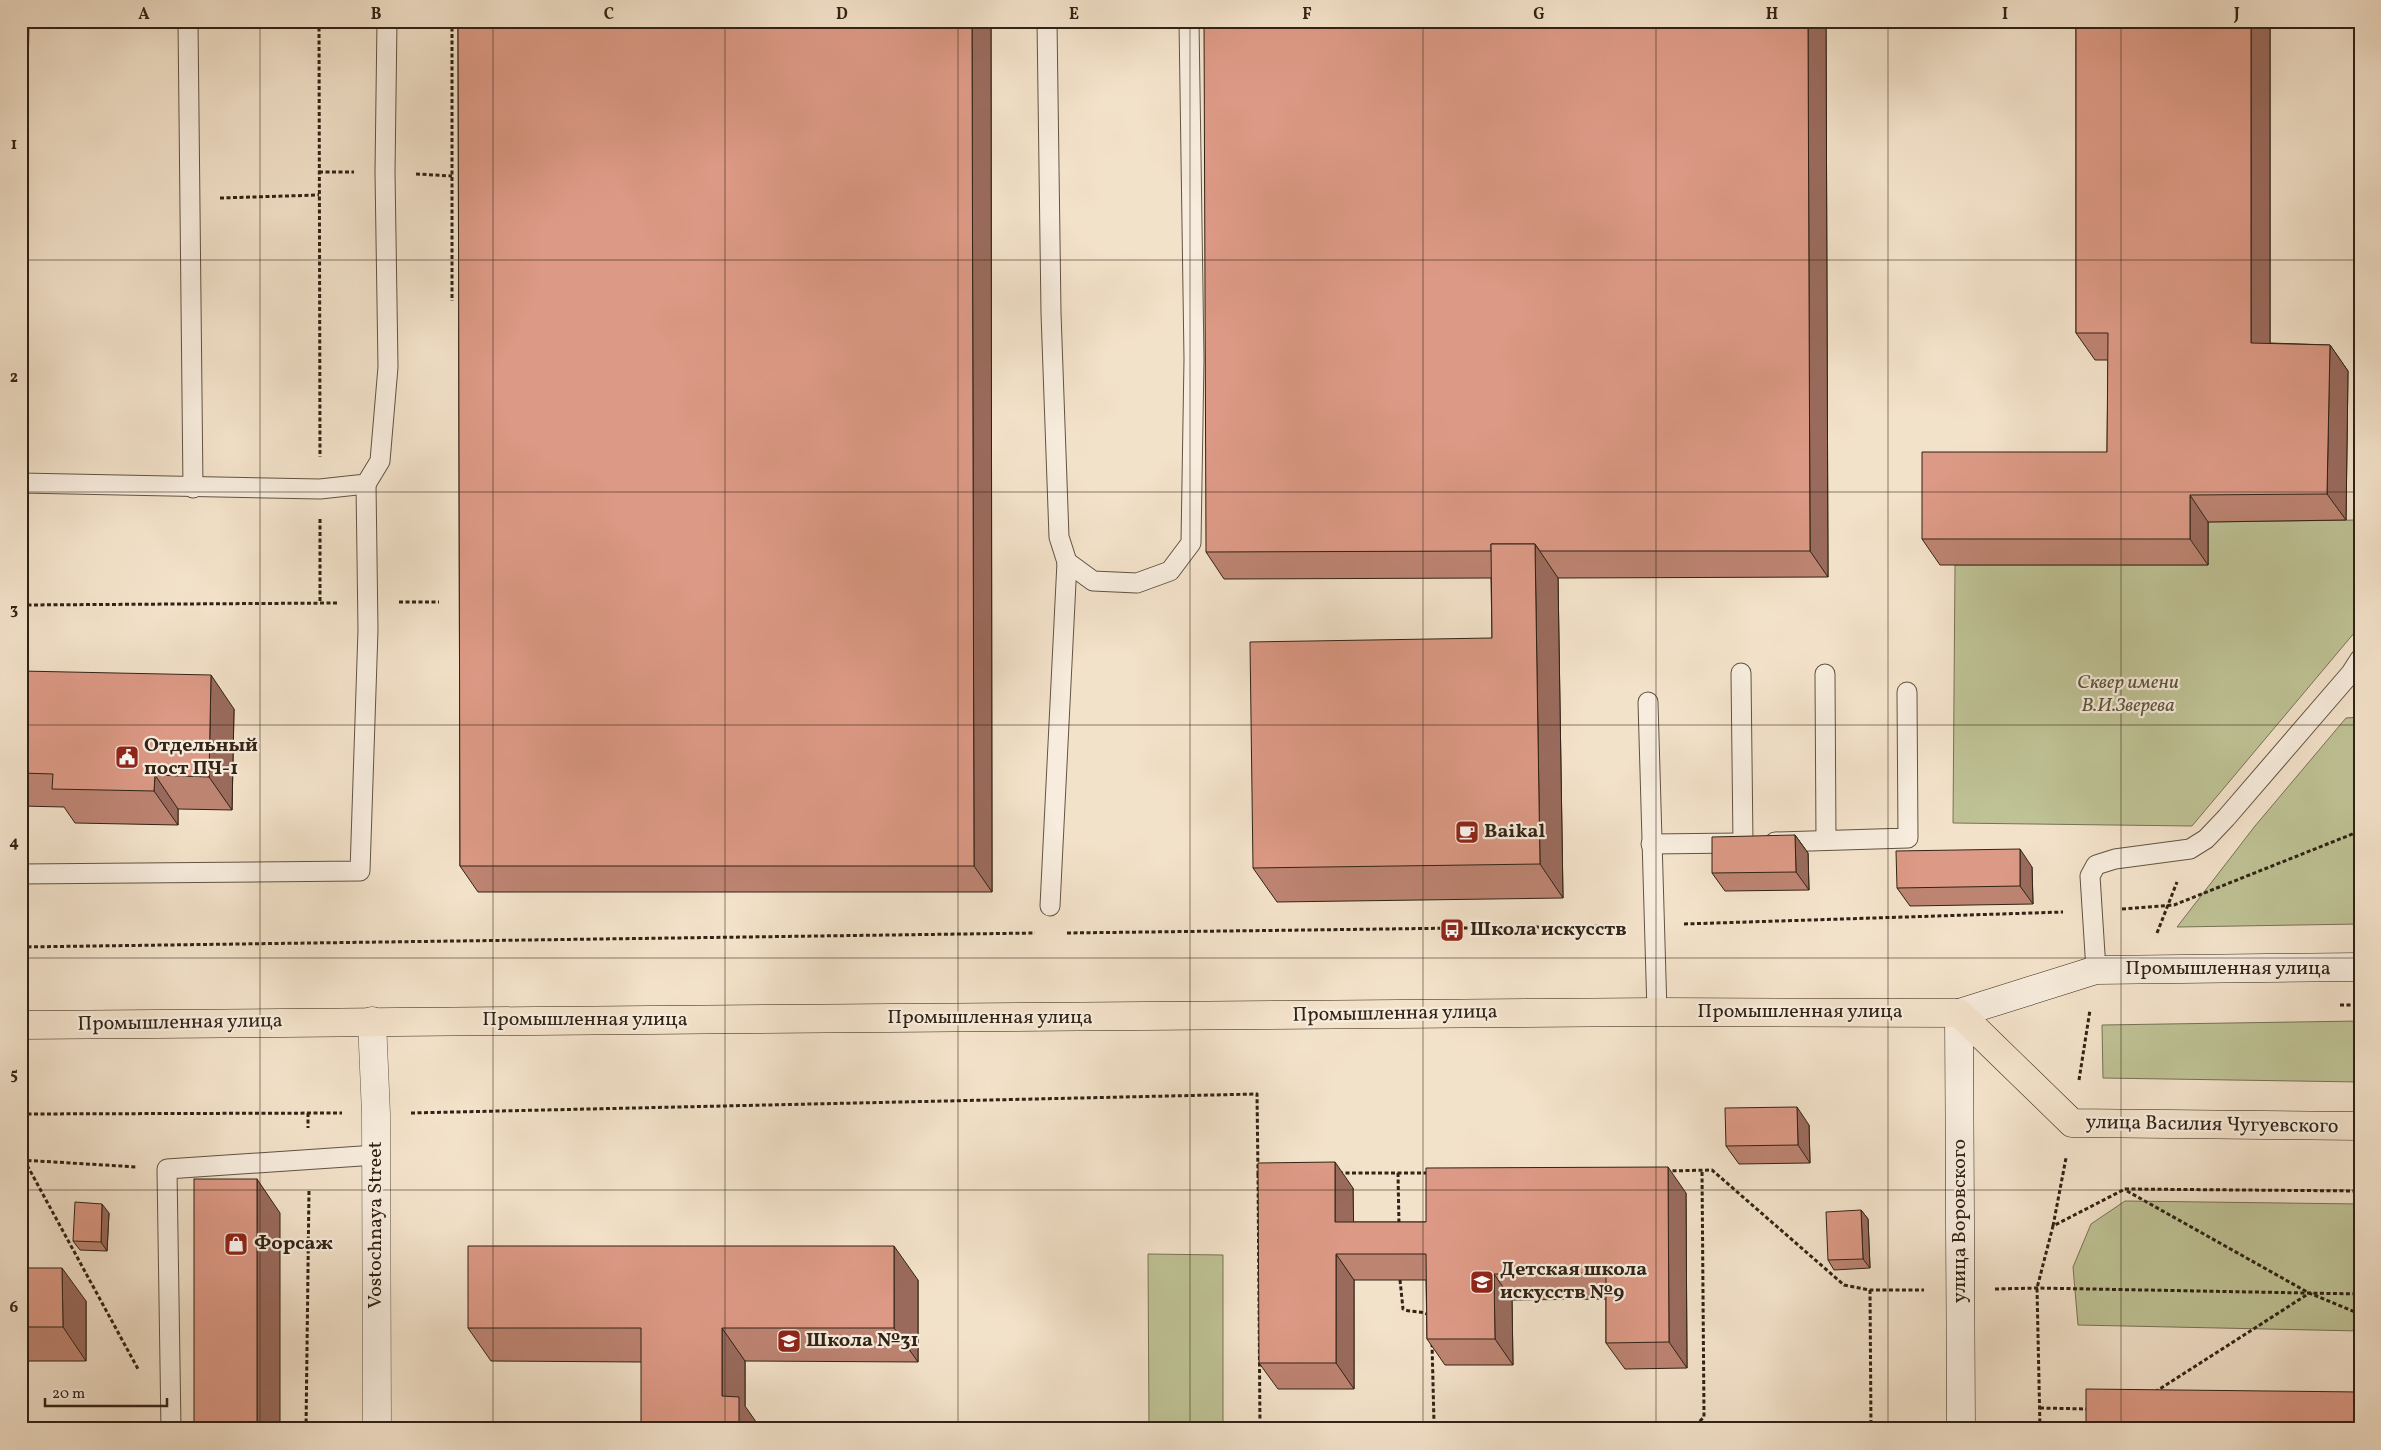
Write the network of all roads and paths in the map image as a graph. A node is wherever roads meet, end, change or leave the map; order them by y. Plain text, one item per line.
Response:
1 (188, 21) edge
2 (319, 21) edge
3 (387, 21) edge
4 (452, 21) edge
5 (1047, 21) edge
6 (1189, 21) edge
7 (320, 195) junction
8 (190, 199) junction
9 (452, 301) dead end
10 (21, 483) edge
11 (366, 484) junction
12 (193, 488) junction
13 (320, 489) junction
14 (1067, 562) junction
15 (368, 602) junction
16 (439, 602) dead end
17 (320, 603) junction
18 (21, 605) edge
19 (2357, 668) edge
20 (1741, 673) dead end
21 (1826, 674) dead end
22 (1907, 692) dead end
23 (1648, 702) dead end
24 (1826, 840) junction
25 (1742, 843) junction
26 (1651, 844) junction
27 (2190, 849) junction
28 (21, 874) edge
29 (1050, 906) dead end
30 (2092, 911) junction
31 (1653, 925) junction
32 (1036, 933) dead end
33 (1066, 933) dead end
34 (2156, 933) dead end
35 (21, 947) edge
36 (2360, 968) edge
37 (2096, 970) junction
38 (1657, 1012) junction
39 (1959, 1013) junction
40 (372, 1021) junction
41 (21, 1025) edge
42 (308, 1113) junction
43 (21, 1114) edge
44 (376, 1114) junction
45 (2360, 1126) edge
46 (21, 1154) edge
47 (376, 1155) junction
48 (309, 1158) junction
49 (23, 1160) edge
50 (21, 1167) edge
51 (167, 1169) junction
52 (1702, 1170) junction
53 (1663, 1171) edge
54 (1398, 1173) junction
55 (1438, 1173) edge
56 (1258, 1174) junction
57 (1267, 1174) edge
58 (1333, 1174) edge
59 (2125, 1189) junction
60 (2360, 1191) edge
61 (1399, 1230) edge
62 (1400, 1280) edge
63 (2038, 1288) junction
64 (1870, 1290) junction
65 (1960, 1290) junction
66 (2309, 1293) junction
67 (2360, 1294) edge
68 (2360, 1314) edge
69 (1432, 1322) edge
70 (1432, 1340) edge
71 (142, 1377) dead end
72 (2152, 1394) edge
73 (2040, 1408) junction
74 (2098, 1409) edge
75 (1434, 1422) junction
76 (171, 1429) edge
77 (306, 1429) edge
78 (377, 1429) edge
79 (1260, 1429) edge
80 (1336, 1429) edge
81 (1871, 1429) edge
82 (1961, 1429) edge
83 (2040, 1429) edge

1 - 8 lane
2 - 7 path
3 - 11 lane
4 - 9 path
5 - 14 lane
6 - 14 lane
7 - 8 path
7 - 13 path
8 - 12 lane
10 - 12 lane
11 - 13 lane
11 - 15 lane
12 - 13 lane
13 - 17 path
14 - 29 lane
15 - 16 path
15 - 17 path
15 - 28 lane
17 - 18 path
19 - 27 lane
20 - 25 lane
21 - 24 lane
22 - 24 lane
23 - 26 lane
24 - 25 lane
25 - 26 lane
26 - 31 lane
27 - 30 lane
27 - 34 path
30 - 31 path
30 - 37 lane
31 - 33 path
31 - 38 lane
32 - 35 path
36 - 37 street, Промышленная улица
37 - 39 street, Промышленная улица
38 - 39 main road, Промышленная улица
38 - 40 main road, Промышленная улица
39 - 45 main road, улица Василия Чугуевского
39 - 65 street, улица Воровского
40 - 41 main road, Промышленная улица
40 - 44 street, Vostochnaya Street
42 - 43 path
42 - 44 path
42 - 48 path
44 - 47 street, Vostochnaya Street
44 - 56 path
46 - 49 path
47 - 48 lane
47 - 78 street, Vostochnaya Street
48 - 51 lane
48 - 77 path
49 - 50 path
49 - 51 path
49 - 71 path
51 - 76 lane
52 - 53 path
52 - 64 path
52 - 75 path
54 - 55 path
54 - 58 path
54 - 61 path
56 - 57 path
56 - 79 path
59 - 60 path
59 - 63 path
59 - 66 path
62 - 69 path
63 - 65 path
63 - 66 path
63 - 73 path
64 - 65 path
64 - 81 path
65 - 82 street, улица Воровского
66 - 67 path
66 - 68 path
66 - 72 path
70 - 75 path
73 - 74 path
73 - 83 path
75 - 80 path

